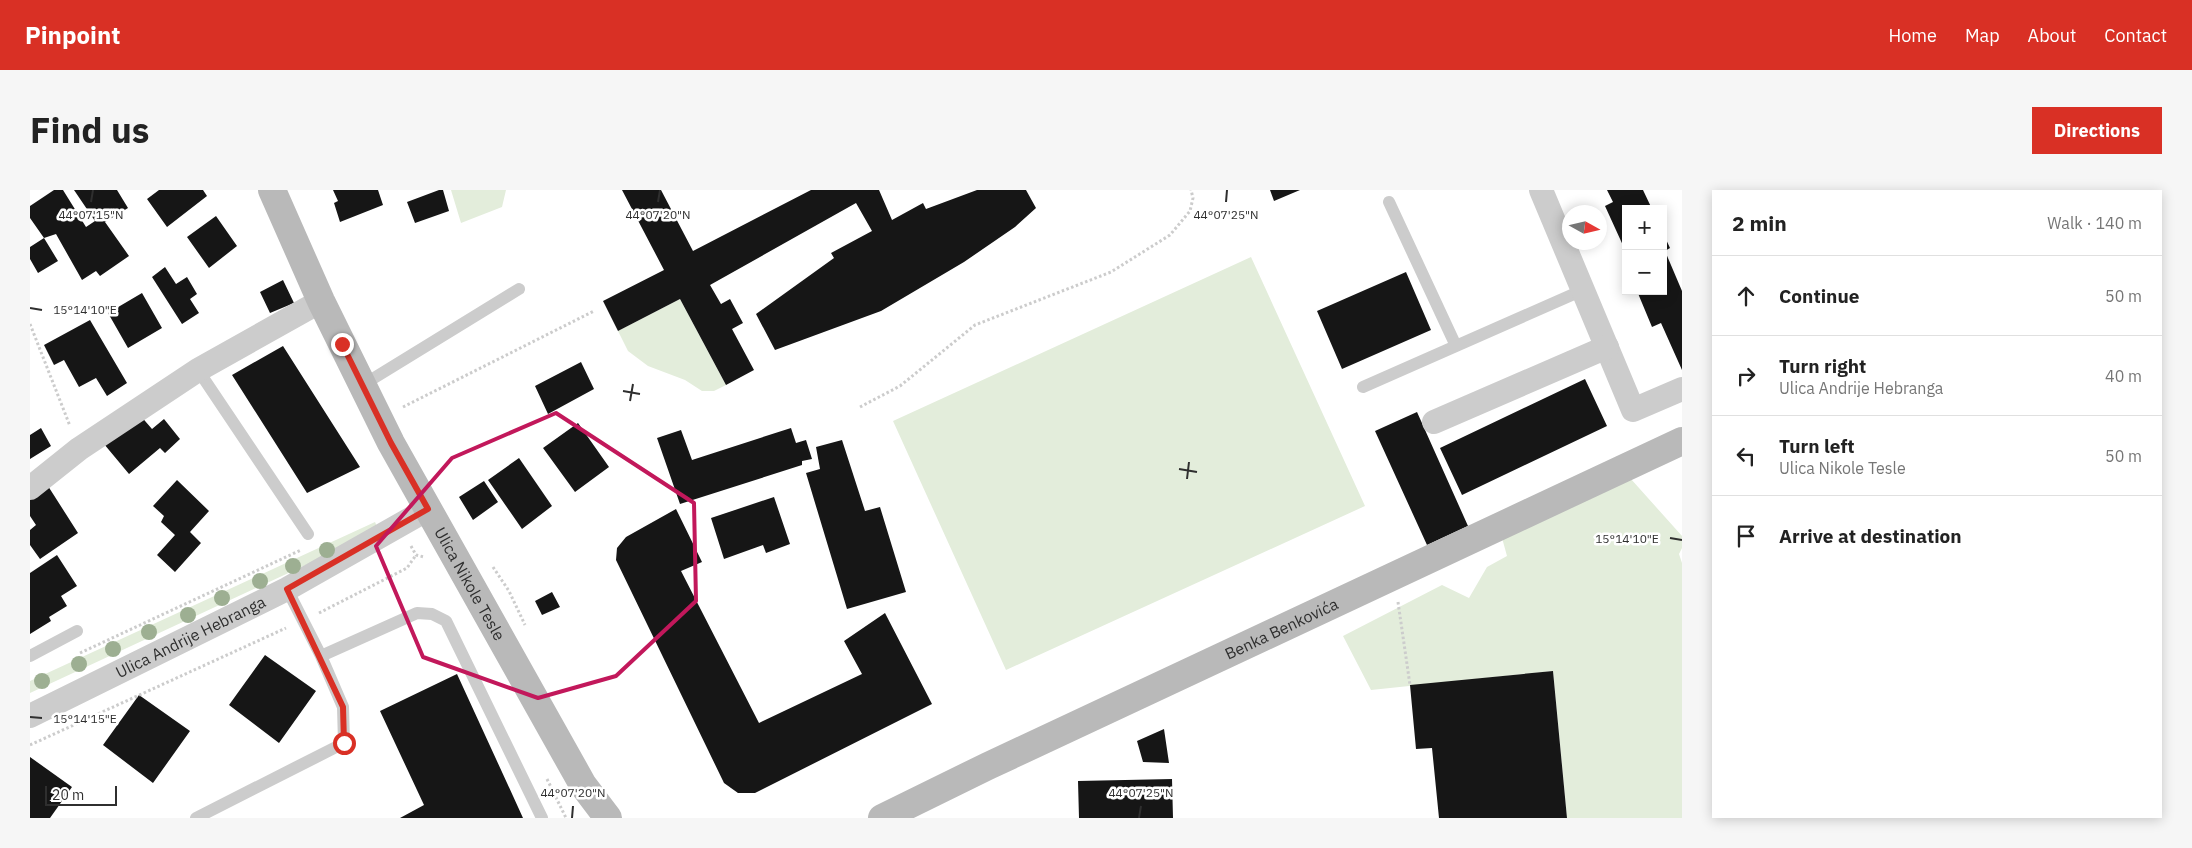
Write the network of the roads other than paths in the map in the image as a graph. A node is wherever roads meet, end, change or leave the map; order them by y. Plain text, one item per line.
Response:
1 (272, 190) edge
2 (1541, 190) edge
3 (1390, 202) dead end
4 (519, 289) dead end
5 (1583, 290) junction
6 (321, 301) junction
7 (1456, 346) junction
8 (1607, 347) junction
9 (198, 370) junction
10 (361, 386) junction
11 (1364, 387) dead end
12 (1682, 390) edge
13 (1434, 422) dead end
14 (1682, 441) edge
15 (30, 488) edge
16 (428, 509) junction
17 (308, 534) dead end
18 (287, 589) junction
19 (77, 631) dead end
20 (30, 656) edge
21 (321, 656) junction
22 (30, 716) edge
23 (583, 785) junction
24 (196, 818) edge
25 (542, 818) edge
26 (590, 818) edge
27 (608, 818) edge
28 (882, 818) edge

1 - 6 main road, Ulica Nikole Tesle
2 - 5 street
3 - 7 lane
4 - 10 lane
5 - 7 lane
5 - 8 street
6 - 9 street
6 - 10 main road, Ulica Nikole Tesle
7 - 11 lane
8 - 12 street
8 - 13 street
9 - 15 street
9 - 17 lane
10 - 16 main road, Ulica Nikole Tesle
14 - 28 main road, Benka Benkovića
16 - 18 street, Ulica Andrije Hebranga
16 - 23 main road, Ulica Nikole Tesle
18 - 21 lane
18 - 22 street, Ulica Andrije Hebranga
19 - 20 lane
21 - 24 lane
21 - 25 lane
23 - 26 main road, Ulica Nikole Tesle
23 - 27 main road, Ulica Nikole Tesle

